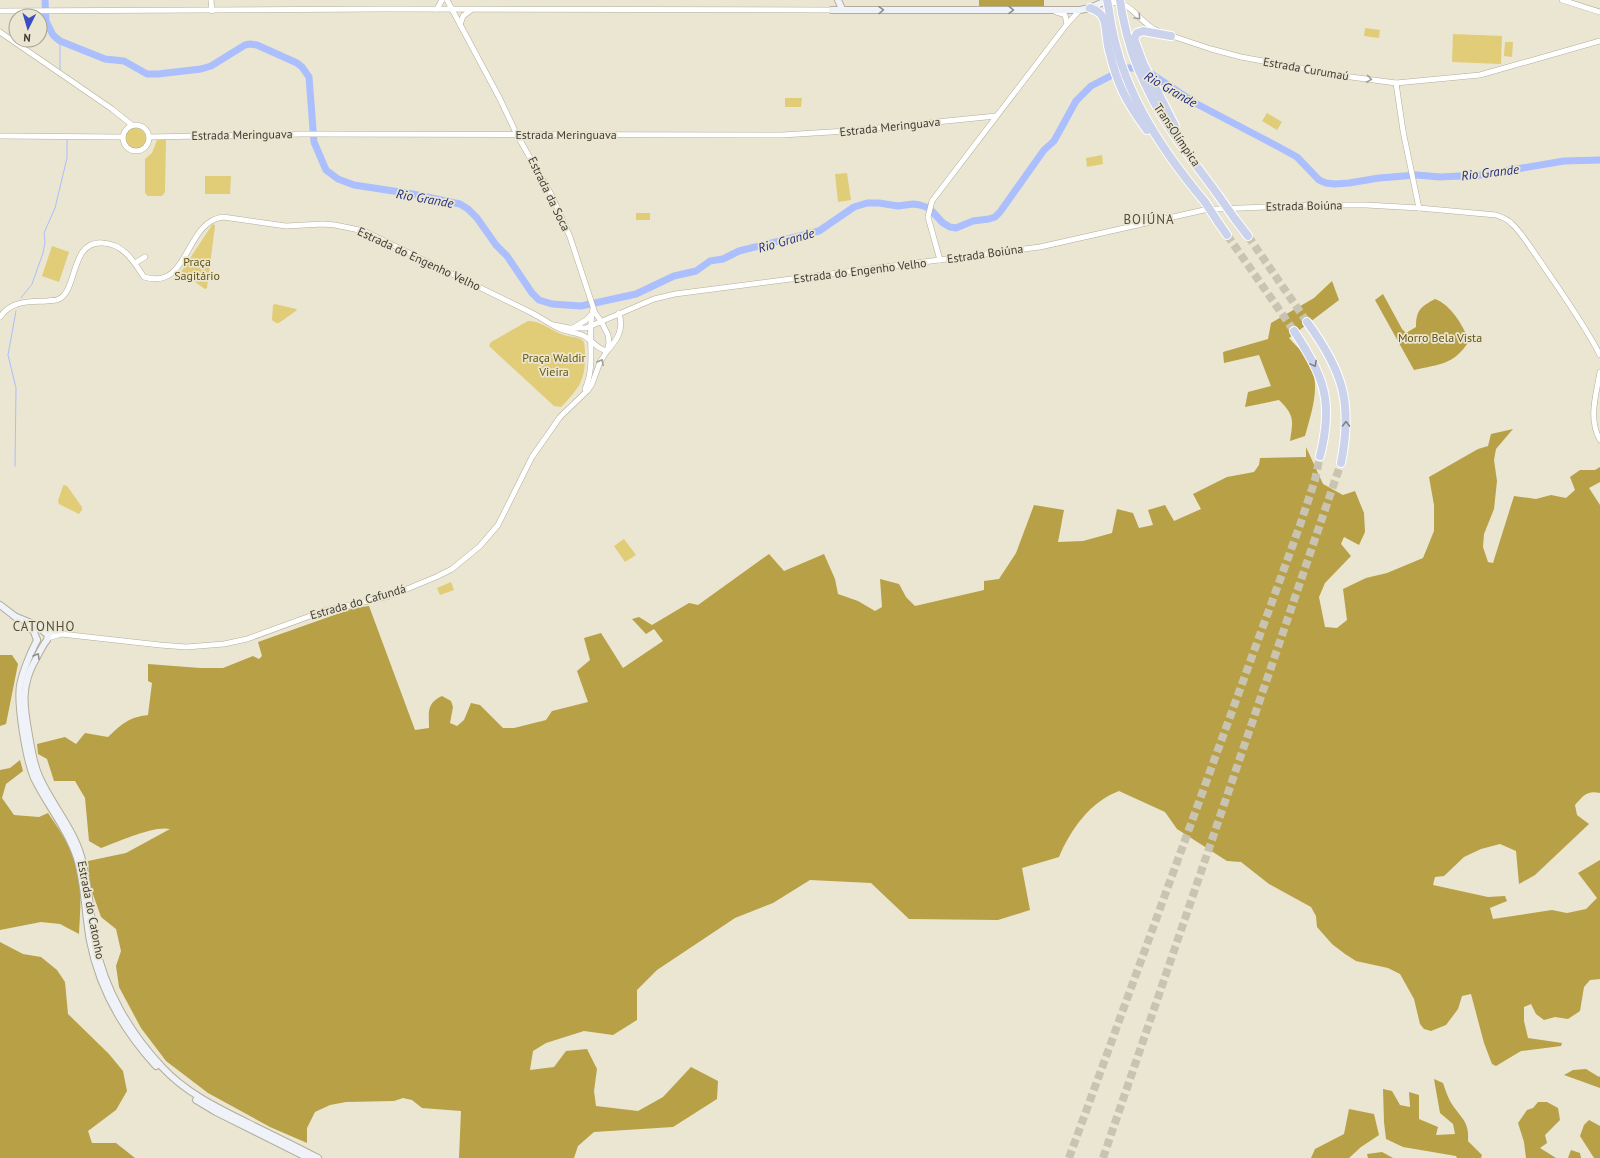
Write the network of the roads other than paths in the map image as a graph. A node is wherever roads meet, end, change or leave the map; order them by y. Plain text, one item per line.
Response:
1 (212, 0) edge
2 (442, 0) edge
3 (446, 0) edge
4 (1120, 0) edge
5 (1562, 0) edge
6 (838, 1) edge
7 (1106, 1) edge
8 (1090, 8) junction
9 (437, 9) junction
10 (842, 9) junction
11 (452, 10) junction
12 (472, 10) junction
13 (832, 10) junction
14 (1080, 10) junction
15 (0, 11) edge
16 (212, 11) junction
17 (1053, 11) junction
18 (1600, 12) edge
19 (1067, 24) junction
20 (460, 25) junction
21 (0, 32) edge
22 (1171, 36) junction
23 (1600, 41) edge
24 (1139, 63) junction
25 (1396, 83) junction
26 (996, 116) junction
27 (982, 118) junction
28 (988, 126) junction
29 (129, 127) junction
30 (518, 135) junction
31 (0, 136) edge
32 (122, 137) junction
33 (150, 137) junction
34 (1194, 189) junction
35 (1418, 208) junction
36 (1227, 235) tunnel mouth
37 (1248, 236) tunnel mouth
38 (145, 257) dead end
39 (940, 260) junction
40 (135, 264) junction
41 (593, 310) junction
42 (619, 313) junction
43 (0, 317) edge
44 (601, 321) junction
45 (1307, 322) tunnel mouth
46 (554, 325) junction
47 (591, 326) junction
48 (573, 328) junction
49 (1294, 331) tunnel mouth
50 (590, 340) junction
51 (608, 351) junction
52 (1600, 355) edge
53 (1600, 372) edge
54 (582, 396) junction
55 (1600, 440) edge
56 (1320, 456) tunnel mouth
57 (1341, 463) tunnel mouth
58 (0, 605) edge
59 (14, 616) junction
60 (36, 625) junction
61 (44, 631) junction
62 (58, 631) junction
63 (71, 634) junction
64 (37, 638) junction
65 (47, 640) junction
66 (308, 1158) edge
67 (318, 1158) edge

1 - 16 street
2 - 9 street
3 - 11 street, Estrada da Soca
4 - 24 highway, TransOlímpica, bridge
5 - 18 street
6 - 10 main road
6 - 13 main road
7 - 8 main road
7 -> 22 street, Estrada Curumaú
7 - 34 highway, TransOlímpica, bridge
8 - 14 main road
8 - 34 highway
9 - 11 street
9 - 16 street
10 - 13 main road
10 -> 17 main road
11 - 12 street
11 - 20 street, Estrada da Soca
12 - 13 street
12 - 20 street
14 - 17 main road
14 - 19 street, Estrada do Engenho Velho
15 - 16 street
17 - 19 street
19 - 26 street, Estrada do Engenho Velho
20 - 30 street, Estrada da Soca
21 - 29 street
22 - 24 highway
22 -> 25 street, Estrada Curumaú
23 - 25 street, Estrada Curumaú
24 - 37 highway, TransOlímpica, bridge
25 - 35 street
26 - 27 street, Estrada Meringuava
26 - 28 street, Estrada do Engenho Velho
27 - 28 street
27 - 30 street, Estrada Meringuava
28 - 39 street, Estrada do Engenho Velho
29 - 32 street
29 - 33 street
30 - 33 street, Estrada Meringuava
30 - 41 street, Estrada da Soca
31 - 32 street
32 - 33 street
34 - 36 highway, TransOlímpica, bridge
35 - 39 street, Estrada Boiúna
35 - 52 street, Estrada Boiúna
38 - 40 street
39 - 42 street, Estrada do Engenho Velho
40 - 43 street, Estrada do Engenho Velho
40 - 46 street, Estrada do Engenho Velho
41 - 44 street, Estrada da Soca
41 - 47 street, Estrada da Soca
41 - 48 street
42 - 44 street, Estrada do Engenho Velho
42 - 51 street
44 - 47 street, Estrada do Engenho Velho
44 - 51 street
57 -> 45 highway
46 - 48 street, Estrada do Engenho Velho
46 - 50 street, Estrada do Engenho Velho
47 - 48 street, Estrada do Engenho Velho
47 - 50 street, Estrada do Cafundá
49 -> 56 highway
50 - 51 street, Estrada do Engenho Velho
50 - 54 street, Estrada do Cafundá
54 -> 51 street, Estrada do Cafundá
53 - 55 street
54 - 63 street, Estrada do Cafundá
58 - 59 main road, Estrada do Cafundá
59 - 60 main road, Estrada do Cafundá
59 - 64 main road, Estrada do Cafundá
60 - 61 main road
60 - 62 street, Estrada do Cafundá
61 - 62 main road
61 - 64 main road
61 - 65 main road
62 - 63 street, Estrada do Cafundá
63 - 65 street, Estrada do Cafundá
64 - 65 main road
64 - 66 main road, Estrada do Catonho
67 -> 65 main road, Estrada do Catonho

